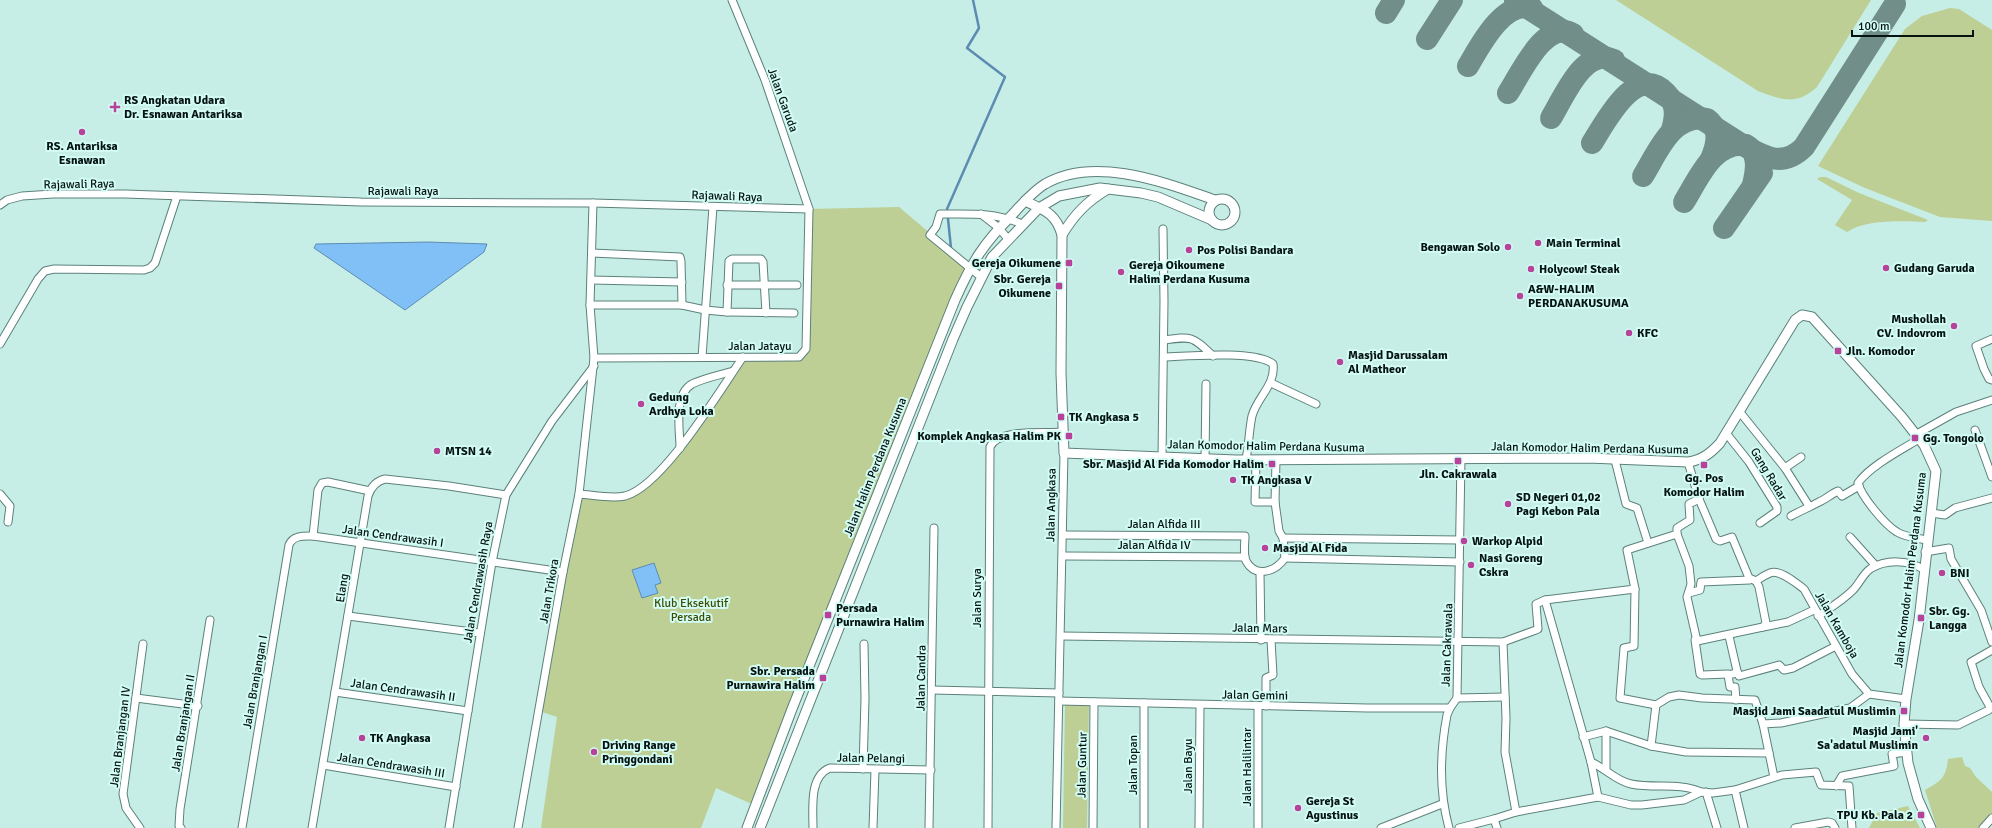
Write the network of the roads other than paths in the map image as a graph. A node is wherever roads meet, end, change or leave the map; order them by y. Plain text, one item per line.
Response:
1 (732, 0) edge
2 (1108, 189) junction
3 (177, 196) junction
4 (1215, 200) junction
5 (1025, 201) junction
6 (593, 203) junction
7 (0, 205) edge
8 (713, 207) junction
9 (1038, 208) junction
10 (809, 209) junction
11 (981, 214) junction
12 (1008, 218) junction
13 (1212, 220) junction
14 (1022, 224) junction
15 (999, 228) junction
16 (1163, 229) dead end
17 (1062, 235) junction
18 (1008, 238) junction
19 (592, 253) junction
20 (970, 267) junction
21 (981, 277) junction
22 (591, 280) junction
23 (682, 282) junction
24 (727, 284) junction
25 (765, 285) junction
26 (797, 285) dead end
27 (590, 305) junction
28 (682, 305) junction
29 (705, 310) junction
30 (727, 312) junction
31 (766, 313) junction
32 (794, 313) dead end
33 (1992, 339) edge
34 (1164, 340) junction
35 (0, 344) edge
36 (1213, 356) junction
37 (702, 357) junction
38 (743, 357) junction
39 (1164, 357) junction
40 (594, 358) junction
41 (594, 366) junction
42 (733, 371) junction
43 (1992, 380) edge
44 (1271, 383) junction
45 (1206, 384) dead end
46 (1992, 400) edge
47 (1316, 404) dead end
48 (1739, 411) junction
49 (1975, 430) dead end
50 (1063, 432) junction
51 (1726, 433) junction
52 (1917, 437) junction
53 (680, 448) junction
54 (1064, 453) junction
55 (1162, 457) junction
56 (1801, 457) dead end
57 (1205, 459) junction
58 (1461, 459) junction
59 (1251, 460) junction
60 (1276, 460) junction
61 (1615, 460) junction
62 (1688, 462) junction
63 (1785, 468) junction
64 (1992, 477) edge
65 (1859, 486) junction
66 (370, 491) junction
67 (0, 494) edge
68 (579, 494) junction
69 (506, 495) junction
70 (1992, 498) edge
71 (1699, 500) junction
72 (1275, 502) junction
73 (1809, 506) junction
74 (1931, 513) junction
75 (1791, 516) dead end
76 (8, 522) dead end
77 (1760, 523) dead end
78 (934, 528) dead end
79 (1677, 534) junction
80 (1063, 535) junction
81 (313, 536) junction
82 (1850, 537) dead end
83 (1283, 538) junction
84 (292, 540) joint
85 (1460, 540) junction
86 (1927, 540) junction
87 (360, 542) junction
88 (1648, 543) junction
89 (1925, 552) junction
90 (1063, 556) junction
91 (1245, 557) junction
92 (1285, 558) junction
93 (492, 562) junction
94 (1460, 562) junction
95 (1876, 566) junction
96 (1923, 568) junction
97 (564, 572) junction
98 (1260, 572) junction
99 (1753, 580) junction
100 (1635, 589) junction
101 (1689, 593) junction
102 (1545, 600) junction
103 (1816, 613) junction
104 (348, 616) junction
105 (210, 620) dead end
106 (1763, 627) junction
107 (480, 633) junction
108 (1061, 636) junction
109 (1729, 636) junction
110 (1261, 640) junction
111 (1271, 640) junction
112 (1695, 640) junction
113 (1459, 641) junction
114 (1504, 642) junction
115 (1992, 642) edge
116 (143, 644) dead end
117 (864, 644) dead end
118 (1836, 646) junction
119 (1992, 650) edge
120 (1737, 671) junction
121 (1728, 674) junction
122 (932, 690) junction
123 (335, 692) junction
124 (988, 692) junction
125 (1059, 693) junction
126 (1869, 694) junction
127 (1505, 697) junction
128 (136, 698) junction
129 (1457, 698) junction
130 (1906, 699) junction
131 (1736, 700) junction
132 (1060, 701) junction
133 (1094, 702) junction
134 (1144, 703) junction
135 (1200, 705) junction
136 (1656, 705) junction
137 (198, 706) junction
138 (1262, 706) junction
139 (1450, 708) junction
140 (468, 711) junction
141 (1763, 724) junction
142 (1904, 724) junction
143 (1606, 731) junction
144 (1583, 737) junction
145 (1651, 746) junction
146 (1907, 752) junction
147 (1769, 753) junction
148 (1591, 762) junction
149 (323, 765) junction
150 (863, 769) junction
151 (875, 770) junction
152 (931, 770) junction
153 (1606, 770) junction
154 (1774, 777) junction
155 (1836, 786) junction
156 (456, 787) junction
157 (1735, 790) junction
158 (1704, 792) junction
159 (1598, 797) junction
160 (1442, 804) junction
161 (1516, 812) junction
162 (1992, 818) edge
163 (1494, 819) junction
164 (140, 828) edge
165 (181, 828) edge
166 (242, 828) edge
167 (312, 828) edge
168 (449, 828) edge
169 (518, 828) edge
170 (747, 828) edge
171 (760, 828) edge
172 (813, 828) edge
173 (872, 828) edge
174 (929, 828) edge
175 (988, 828) edge
176 (1056, 828) edge
177 (1093, 828) edge
178 (1144, 828) edge
179 (1199, 828) edge
180 (1258, 828) edge
181 (1381, 828) edge
182 (1449, 828) edge
183 (1459, 828) edge
184 (1497, 828) edge
185 (1717, 828) edge
186 (1744, 828) edge
187 (1795, 828) edge
188 (1835, 828) edge
189 (1852, 828) edge
190 (1930, 828) edge
191 (1983, 828) edge

1 - 10 street, Jalan Garuda
2 - 9 street, Jalan Halim Perdana Kusuma
2 - 13 street, Jalan Halim Perdana Kusuma
2 - 17 street
3 - 6 street, Rajawali Raya
3 - 7 street, Rajawali Raya
3 - 35 street
4 - 5 street, Jalan Halim Perdana Kusuma
4 - 13 street
4 - 13 street
5 - 9 street, Jalan Angkasa
5 - 12 street, Jalan Halim Perdana Kusuma
6 - 8 street, Rajawali Raya
6 - 19 street, Jalan Trikora
8 - 10 street, Rajawali Raya
8 - 29 street
9 - 14 street, Jalan Halim Perdana Kusuma
9 - 17 street, Jalan Angkasa
10 - 38 street, Jalan Jatayu
11 - 12 street
11 - 15 street
11 - 20 street
12 - 14 street
12 - 15 street, Jalan Halim Perdana Kusuma
14 - 18 street, Jalan Halim Perdana Kusuma
15 - 18 street
15 - 20 street, Jalan Halim Perdana Kusuma
16 - 34 street
17 - 50 street, Jalan Angkasa
18 - 21 street, Jalan Halim Perdana Kusuma
19 - 22 street, Jalan Trikora
19 - 23 street
20 - 21 street
20 - 170 street, Jalan Halim Perdana Kusuma
21 - 171 street, Jalan Halim Perdana Kusuma
22 - 23 street
22 - 27 street, Jalan Trikora
23 - 28 street
24 - 25 street
24 - 25 street
24 - 30 street
25 - 26 street
25 - 31 street
27 - 28 street
27 - 40 street, Jalan Trikora
28 - 29 street
29 - 30 street
29 - 37 street
30 - 31 street
31 - 32 street
33 - 43 street
34 - 36 street
34 - 39 street
36 - 39 street
36 - 44 street
37 - 38 street, Jalan Jatayu
37 - 40 street, Jalan Jatayu
38 - 42 street
39 - 55 street
40 - 41 street, Jalan Trikora
41 - 68 street, Jalan Trikora
41 - 69 street, Jalan Cendrawasih Raya
42 - 53 street
42 - 53 street
44 - 47 street
44 - 59 street
45 - 57 street
46 - 52 street
48 - 51 street, Jalan Komodor Halim Perdana Kusuma
48 - 52 street, Jalan Komodor Halim Perdana Kusuma
48 - 63 street
49 - 64 street
50 - 54 street, Jalan Angkasa
50 - 124 street, Jalan Surya
51 - 62 street, Jalan Komodor Halim Perdana Kusuma
51 - 77 street, Gang Radar
52 - 65 street
52 - 74 street, Jalan Komodor Halim Perdana Kusuma
53 - 68 street
54 - 55 street, Jalan Komodor Halim Perdana Kusuma
54 - 80 street, Jalan Angkasa
55 - 57 street, Jalan Komodor Halim Perdana Kusuma
56 - 63 street
57 - 59 street, Jalan Komodor Halim Perdana Kusuma
58 - 60 street, Jalan Komodor Halim Perdana Kusuma
58 - 61 street, Jalan Komodor Halim Perdana Kusuma
58 - 85 street, Jalan Cakrawala
59 - 60 street, Jalan Komodor Halim Perdana Kusuma
59 - 72 street
60 - 72 street
61 - 62 street, Jalan Komodor Halim Perdana Kusuma
61 - 88 street
62 - 71 street
63 - 73 street
65 - 73 street, Gang Radar
65 - 86 street
66 - 69 street
66 - 81 street
66 - 87 street, Elang
67 - 76 street
68 - 97 street, Jalan Trikora
69 - 93 street, Jalan Cendrawasih Raya
70 - 74 street
71 - 79 street
71 - 99 street
72 - 83 street
73 - 75 street, Gang Radar
74 - 86 street, Jalan Komodor Halim Perdana Kusuma
78 - 122 street, Jalan Candra
79 - 88 street
79 - 101 street
80 - 90 street, Jalan Angkasa
80 - 91 street, Jalan Alfida III
81 - 84 street, Jalan Cendrawasih I
81 - 87 street, Jalan Cendrawasih I
82 - 95 street
83 - 85 street
83 - 92 street
84 - 166 street, Jalan Branjangan I
85 - 94 street, Jalan Cakrawala
86 - 89 street, Jalan Komodor Halim Perdana Kusuma
87 - 93 street, Jalan Cendrawasih I
87 - 104 street, Elang
88 - 100 street
89 - 96 street, Jalan Komodor Halim Perdana Kusuma
89 - 115 street
90 - 91 street, Jalan Alfida IV
90 - 108 street, Jalan Angkasa
91 - 98 street
92 - 94 street
92 - 98 street
93 - 97 street, Jalan Cendrawasih I
93 - 107 street, Jalan Cendrawasih Raya
94 - 113 street, Jalan Cakrawala
95 - 96 street
95 - 103 street
96 - 130 street, Jalan Komodor Halim Perdana Kusuma
97 - 169 street, Jalan Trikora
98 - 110 street
99 - 101 street, Jalan Kamboja
99 - 103 street, Jalan Kamboja
99 - 106 street
100 - 102 street
100 - 136 street
101 - 112 street
102 - 114 street
102 - 144 street
103 - 106 street
103 - 118 street, Jalan Kamboja
104 - 107 street
104 - 123 street, Elang
105 - 137 street, Jalan Branjangan II
106 - 109 street
107 - 140 street, Jalan Cendrawasih Raya
108 - 110 street, Jalan Mars
108 - 125 street, Jalan Angkasa
109 - 112 street
109 - 120 street
110 - 111 street, Jalan Mars
111 - 113 street, Jalan Mars
111 - 138 street, Jalan Halilintar
112 - 121 street
113 - 114 street, Jalan Mars
113 - 129 street, Jalan Cakrawala
114 - 127 street
116 - 128 street, Jalan Branjangan IV
117 - 150 street
118 - 120 street
118 - 126 street, Jalan Kamboja
119 - 142 street
120 - 121 street
121 - 131 street
122 - 124 street
122 - 152 street, Jalan Candra
123 - 140 street, Jalan Cendrawasih II
123 - 149 street, Elang
124 - 125 street
124 - 175 street, Jalan Surya
125 - 132 street, Jalan Angkasa
126 - 130 street
126 - 141 street
127 - 129 street
127 - 161 street
128 - 137 street
128 - 164 street, Jalan Branjangan IV
129 - 139 street, Jalan Cakrawala
130 - 142 street, Jalan Komodor Halim Perdana Kusuma
131 - 136 street
131 - 141 street
132 - 133 street, Jalan Gemini
132 - 176 street, Jalan Angkasa
133 - 134 street, Jalan Gemini
133 - 177 street, Jalan Guntur
134 - 135 street, Jalan Gemini
134 - 178 street, Jalan Topan
135 - 138 street, Jalan Gemini
135 - 179 street, Jalan Bayu
136 - 145 street
137 - 165 street, Jalan Branjangan II
138 - 139 street, Jalan Gemini
138 - 180 street, Jalan Halilintar
139 - 160 street, Jalan Cakrawala
140 - 156 street, Jalan Cendrawasih Raya
141 - 147 street
142 - 146 street, Jalan Komodor Halim Perdana Kusuma
143 - 144 street
143 - 145 street
143 - 153 street
144 - 148 street
145 - 147 street
146 - 155 street
146 - 190 street, Jalan Komodor Halim Perdana Kusuma
147 - 154 street
148 - 153 street
148 - 159 street
149 - 156 street, Jalan Cendrawasih III
149 - 167 street, Elang
150 - 151 street, Jalan Pelangi
150 - 172 street, Jalan Pelangi
151 - 152 street, Jalan Pelangi
151 - 173 street
152 - 174 street, Jalan Candra
153 - 158 street
154 - 155 street
154 - 157 street
155 - 189 street
156 - 168 street, Jalan Cendrawasih Raya
157 - 158 street
157 - 186 street
158 - 159 street
158 - 185 street
159 - 161 street
160 - 181 street
160 - 182 street, Jalan Cakrawala
161 - 163 street
162 - 191 street
163 - 183 street
163 - 184 street
187 - 188 street

